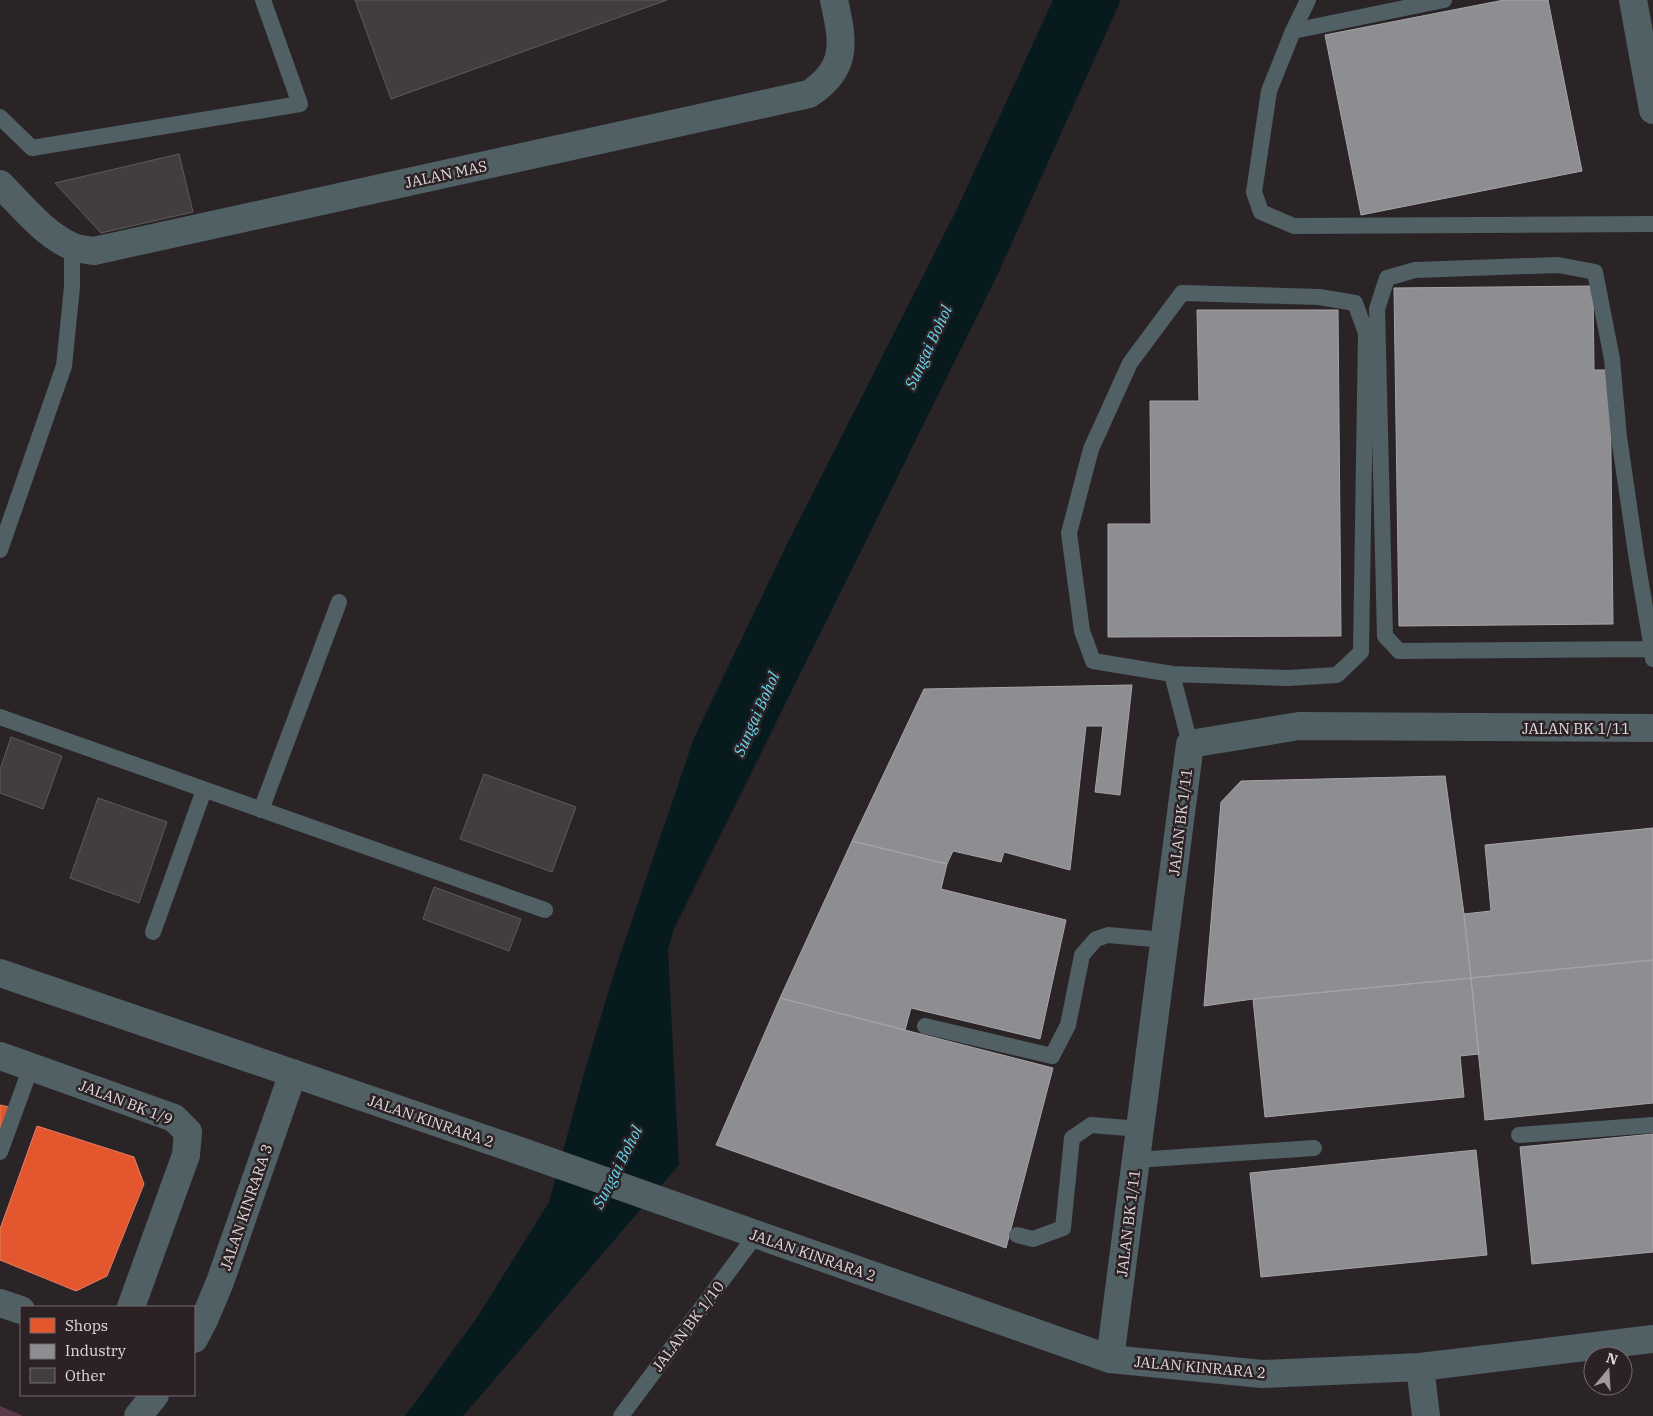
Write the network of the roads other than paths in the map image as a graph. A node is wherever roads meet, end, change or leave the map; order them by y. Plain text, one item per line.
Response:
1 (263, 0) edge
2 (834, 0) edge
3 (1308, 0) edge
4 (1444, 0) edge
5 (1633, 0) edge
6 (1293, 31) junction
7 (1653, 110) edge
8 (0, 117) edge
9 (0, 184) edge
10 (1653, 224) edge
11 (72, 247) junction
12 (0, 550) edge
13 (339, 602) dead end
14 (1652, 654) edge
15 (1172, 674) junction
16 (0, 717) edge
17 (1653, 728) edge
18 (1190, 744) junction
19 (204, 790) junction
20 (261, 810) junction
21 (545, 910) dead end
22 (153, 932) dead end
23 (1165, 940) junction
24 (0, 973) edge
25 (925, 1026) dead end
26 (0, 1056) edge
27 (31, 1067) junction
28 (293, 1073) junction
29 (1653, 1124) edge
30 (1140, 1129) junction
31 (1519, 1135) dead end
32 (1314, 1148) dead end
33 (0, 1152) edge
34 (1136, 1160) junction
35 (756, 1235) junction
36 (1017, 1235) dead end
37 (0, 1303) edge
38 (131, 1306) edge
39 (20, 1310) edge
40 (195, 1337) edge
41 (1653, 1340) edge
42 (1110, 1359) junction
43 (1420, 1367) junction
44 (154, 1396) edge
45 (138, 1416) edge
46 (621, 1416) edge
47 (1426, 1416) edge

1 - 8 lane
2 - 11 street, JALAN MAS
3 - 6 lane
4 - 6 lane
5 - 7 street
6 - 10 lane
9 - 11 street, JALAN MAS
11 - 12 lane
13 - 20 lane
14 - 14 lane
15 - 15 lane
15 - 18 lane
16 - 19 lane
17 - 18 street, JALAN BK 1/11
18 - 23 street, JALAN BK 1/11
19 - 20 lane
19 - 22 lane
20 - 21 lane
23 - 25 lane
23 - 30 street, JALAN BK 1/11
24 - 28 street, JALAN KINRARA 2
26 - 27 street, JALAN BK 1/9
27 - 33 lane
27 - 38 street, JALAN BK 1/9
28 - 35 street, JALAN KINRARA 2
28 - 40 street, JALAN KINRARA 3
29 - 31 lane
30 - 34 street, JALAN BK 1/11
30 - 36 lane
32 - 34 lane
34 - 42 street, JALAN BK 1/11
35 - 42 street, JALAN KINRARA 2
35 - 46 lane, JALAN BK 1/10
37 - 39 street
41 - 43 street, JALAN KINRARA 2
42 - 43 street, JALAN KINRARA 2
43 - 47 street
44 - 45 street

